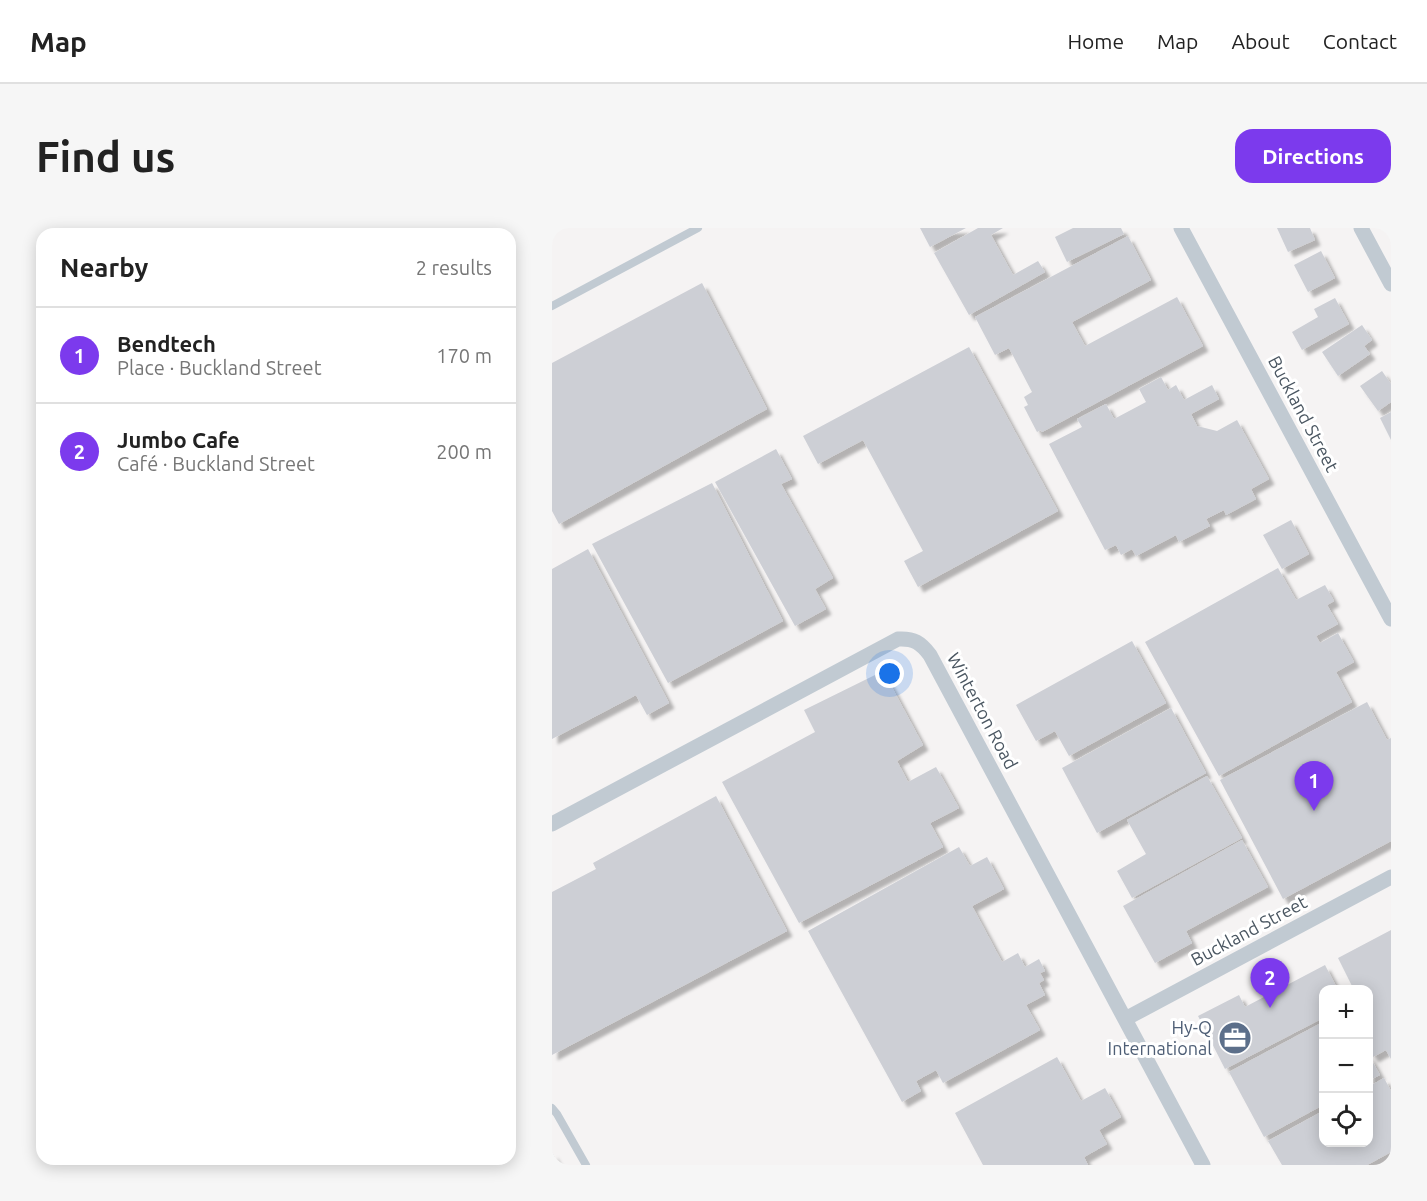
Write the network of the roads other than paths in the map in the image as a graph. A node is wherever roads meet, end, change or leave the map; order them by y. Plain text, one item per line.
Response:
1 (698, 228) edge
2 (1181, 228) edge
3 (1360, 228) edge
4 (1391, 284) edge
5 (552, 306) edge
6 (1391, 619) edge
7 (552, 824) edge
8 (1391, 877) edge
9 (1125, 1019) junction
10 (552, 1108) edge
11 (586, 1165) edge
12 (1203, 1165) edge

1 - 5 lane
2 - 6 street, Buckland Street
3 - 4 street
7 - 9 street, Winterton Road
8 - 9 street, Buckland Street
9 - 12 street, Winterton Road
10 - 11 lane

